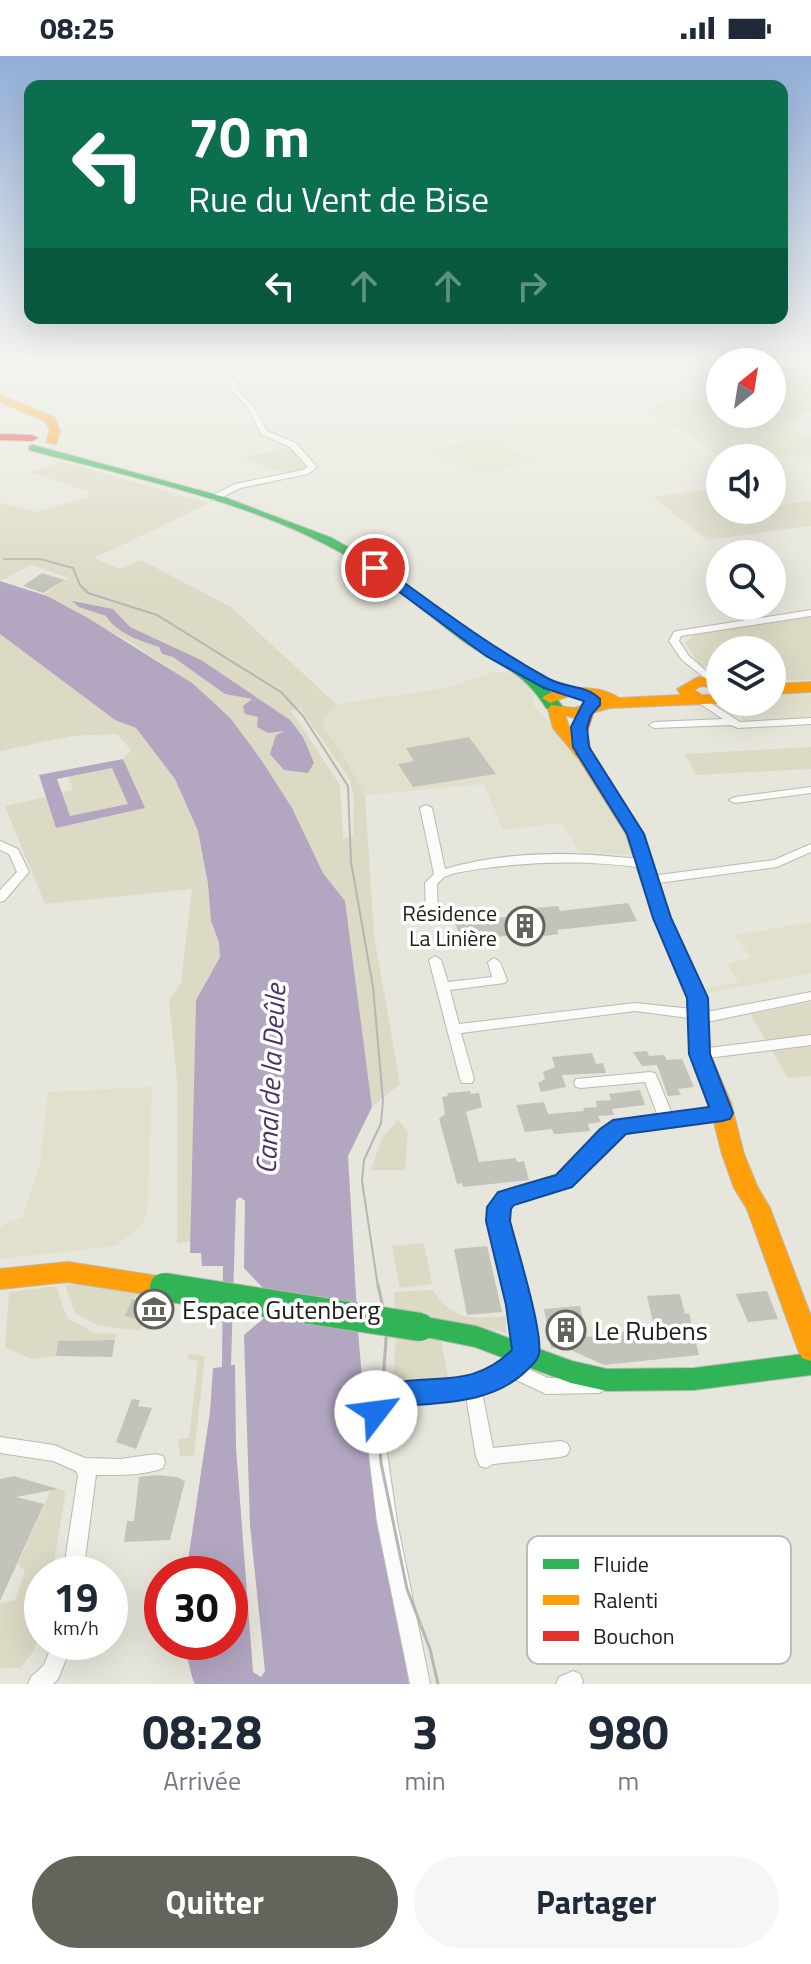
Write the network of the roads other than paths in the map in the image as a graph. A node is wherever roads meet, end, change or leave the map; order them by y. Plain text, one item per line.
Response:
1 (40, 440) edge
2 (282, 440) edge
3 (214, 498) junction
4 (811, 613) edge
5 (491, 653) junction
6 (685, 658) junction
7 (706, 687) edge
8 (811, 687) edge
9 (706, 688) edge
10 (786, 688) edge
11 (706, 691) edge
12 (583, 701) junction
13 (553, 704) junction
14 (728, 716) edge
15 (728, 716) edge
16 (732, 721) junction
17 (811, 721) edge
18 (654, 725) dead end
19 (584, 755) junction
20 (811, 790) edge
21 (735, 800) dead end
22 (426, 808) dead end
23 (0, 845) edge
24 (811, 848) edge
25 (648, 872) junction
26 (440, 874) junction
27 (0, 898) edge
28 (432, 916) dead end
29 (435, 960) dead end
30 (494, 962) dead end
31 (443, 987) junction
32 (811, 996) edge
33 (700, 1017) junction
34 (455, 1029) junction
35 (811, 1040) edge
36 (700, 1054) junction
37 (467, 1079) dead end
38 (581, 1083) dead end
39 (722, 1113) junction
40 (667, 1119) junction
41 (0, 1279) edge
42 (811, 1350) edge
43 (526, 1354) junction
44 (811, 1364) edge
45 (511, 1369) junction
46 (624, 1382) junction
47 (473, 1388) junction
48 (0, 1445) edge
49 (561, 1449) dead end
50 (156, 1462) dead end
51 (86, 1471) junction
52 (75, 1556) edge
53 (58, 1660) edge
54 (38, 1684) edge
55 (420, 1684) edge

1 - 3 street
2 - 3 street
3 - 5 street
4 - 6 street
5 - 12 street
5 - 13 street
6 - 7 street
6 - 9 street
8 - 10 street
11 - 12 street
12 - 13 street
12 - 19 street
13 - 19 street
14 - 16 street
15 - 16 street
16 - 17 street
16 - 18 street
19 - 25 street
20 - 21 street
22 - 26 street
23 - 27 street
24 - 25 street
25 - 26 street
25 - 33 street
26 - 28 street
29 - 31 street
30 - 31 street
31 - 34 street
32 - 33 street
33 - 34 street
33 - 36 street
34 - 37 street
35 - 36 street
36 - 39 street
38 - 40 street
39 - 40 street
39 - 42 street
40 - 43 street
41 - 43 street, bridge
43 - 45 street
43 - 46 street
44 - 46 street
45 - 46 street
45 - 47 street
47 - 49 street
47 - 55 street
48 - 51 street
50 - 51 street
51 - 52 street
53 - 54 street

